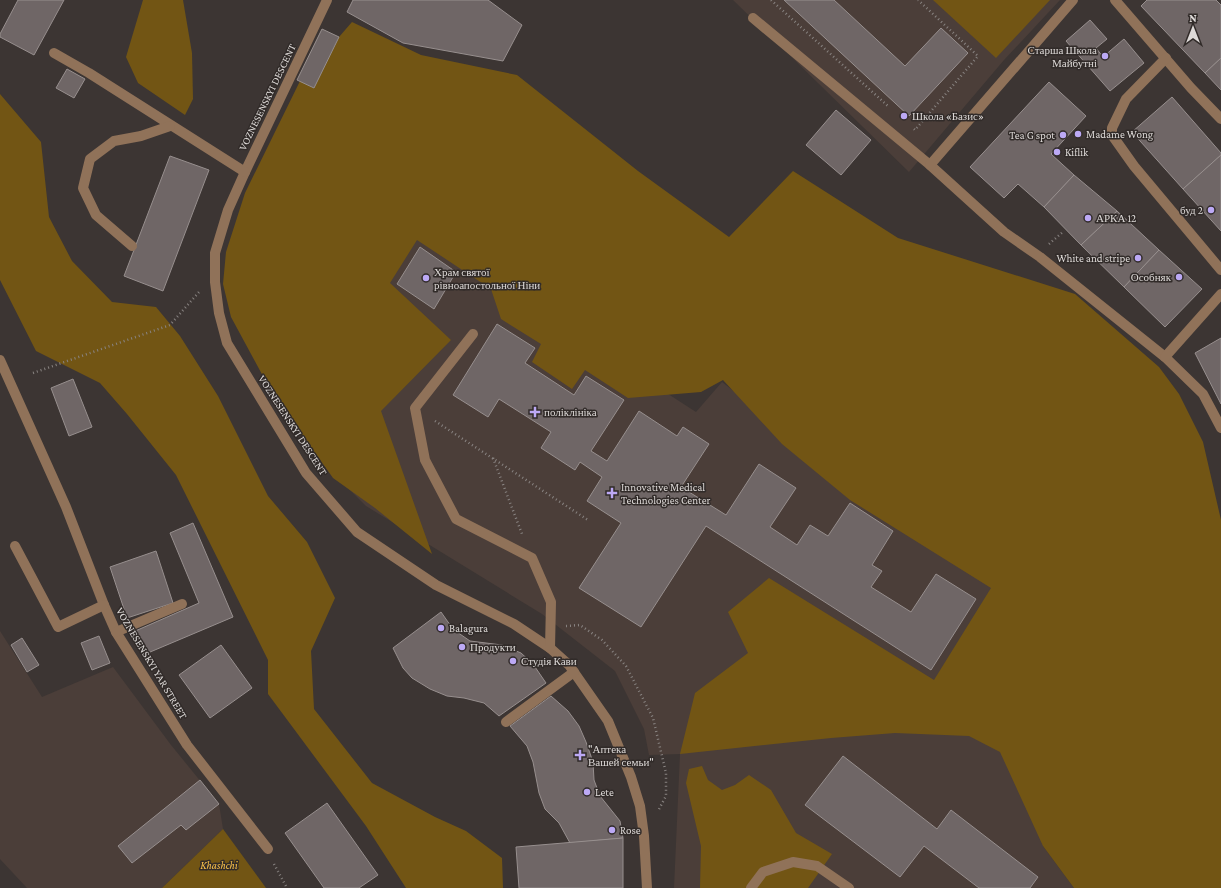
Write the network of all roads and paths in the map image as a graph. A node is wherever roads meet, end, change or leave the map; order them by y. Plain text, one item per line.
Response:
1 (327, 0) edge
2 (771, 0) edge
3 (918, 0) edge
4 (1073, 0) edge
5 (1115, 0) edge
6 (753, 18) dead end
7 (54, 53) dead end
8 (1166, 58) junction
9 (895, 112) dead end
10 (1221, 119) edge
11 (170, 126) junction
12 (911, 126) dead end
13 (930, 166) junction
14 (245, 172) junction
15 (132, 246) dead end
16 (1221, 270) edge
17 (202, 288) dead end
18 (1221, 294) edge
19 (473, 334) dead end
20 (1165, 356) junction
21 (0, 360) edge
22 (33, 373) dead end
23 (416, 408) junction
24 (1221, 428) edge
25 (492, 458) junction
26 (588, 520) dead end
27 (15, 546) dead end
28 (532, 558) junction
29 (182, 604) dead end
30 (104, 606) junction
31 (550, 627) junction
32 (116, 632) junction
33 (550, 648) junction
34 (574, 672) junction
35 (506, 722) dead end
36 (644, 836) junction
37 (268, 850) joint
38 (287, 888) edge
39 (646, 888) edge
40 (751, 888) edge
41 (850, 888) edge

1 - 14 street, VOZNESENSKYI DESCENT
2 - 9 path
3 - 12 path
4 - 13 street
5 - 8 street
6 - 13 street
7 - 11 street
8 - 10 street
8 - 16 street
11 - 14 street
11 - 15 street
13 - 20 street
14 - 33 street, VOZNESENSKYI DESCENT
17 - 22 path
18 - 20 street
19 - 23 street
20 - 24 street
21 - 30 street, VOZNESENSKYI YAR STREET
23 - 25 path
23 - 28 street
25 - 26 path
25 - 28 path
27 - 30 street
28 - 31 street
29 - 32 street
30 - 32 street, VOZNESENSKYI YAR STREET
31 - 33 street
31 - 36 path
32 - 37 street, VOZNESENSKYI YAR STREET
33 - 34 street, VOZNESENSKYI DESCENT
34 - 35 street
34 - 36 street, VOZNESENSKYI DESCENT
36 - 39 street, VOZNESENSKYI DESCENT
37 - 38 path
40 - 41 street

